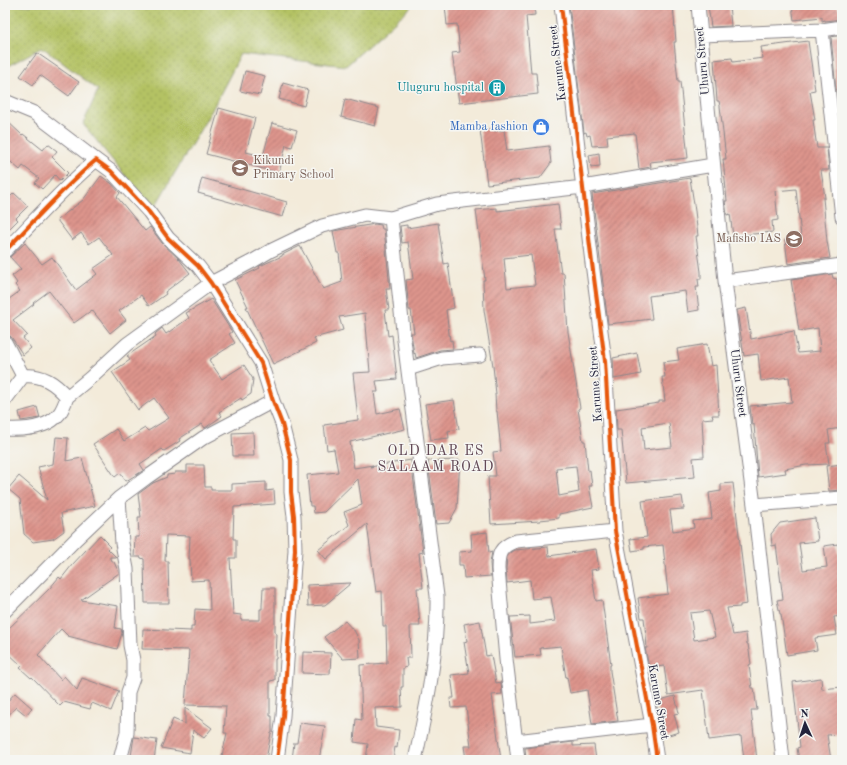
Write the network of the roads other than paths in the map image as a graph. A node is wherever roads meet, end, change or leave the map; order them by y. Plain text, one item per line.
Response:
1 (561, 5) edge
2 (698, 5) edge
3 (842, 27) edge
4 (822, 30) junction
5 (702, 36) junction
6 (5, 101) edge
7 (96, 160) junction
8 (713, 165) junction
9 (583, 187) junction
10 (842, 217) edge
11 (391, 218) junction
12 (5, 251) edge
13 (842, 265) edge
14 (725, 281) junction
15 (211, 283) junction
16 (5, 342) edge
17 (480, 355) dead end
18 (408, 369) junction
19 (23, 376) junction
20 (67, 396) junction
21 (5, 400) edge
22 (273, 401) junction
23 (5, 429) edge
24 (119, 498) junction
25 (842, 498) edge
26 (754, 506) junction
27 (615, 531) junction
28 (5, 611) edge
29 (652, 725) junction
30 (516, 741) junction
31 (120, 760) edge
32 (277, 760) edge
33 (416, 760) edge
34 (518, 760) edge
35 (657, 760) edge
36 (783, 760) edge

1 - 9 street, Karume Street
2 - 5 street, Uhuru Street
3 - 4 street
4 - 5 street
4 - 10 street
5 - 8 street, Uhuru Street
6 - 7 street
7 - 12 street
7 - 15 street
8 - 9 street
8 - 14 street, Uhuru Street
9 - 11 street
9 - 27 street, Karume Street
11 - 15 street
11 - 18 street
13 - 14 street
14 - 26 street, Uhuru Street
15 - 20 street
15 - 22 street
16 - 19 street
17 - 18 street
18 - 33 street
19 - 20 street
19 - 21 street
20 - 23 street
22 - 24 street
22 - 32 street
24 - 28 street
24 - 31 street
25 - 26 street
26 - 36 street, Uhuru Street
27 - 29 street, Karume Street
27 - 30 street
29 - 30 street
29 - 35 street, Karume Street
30 - 34 street

